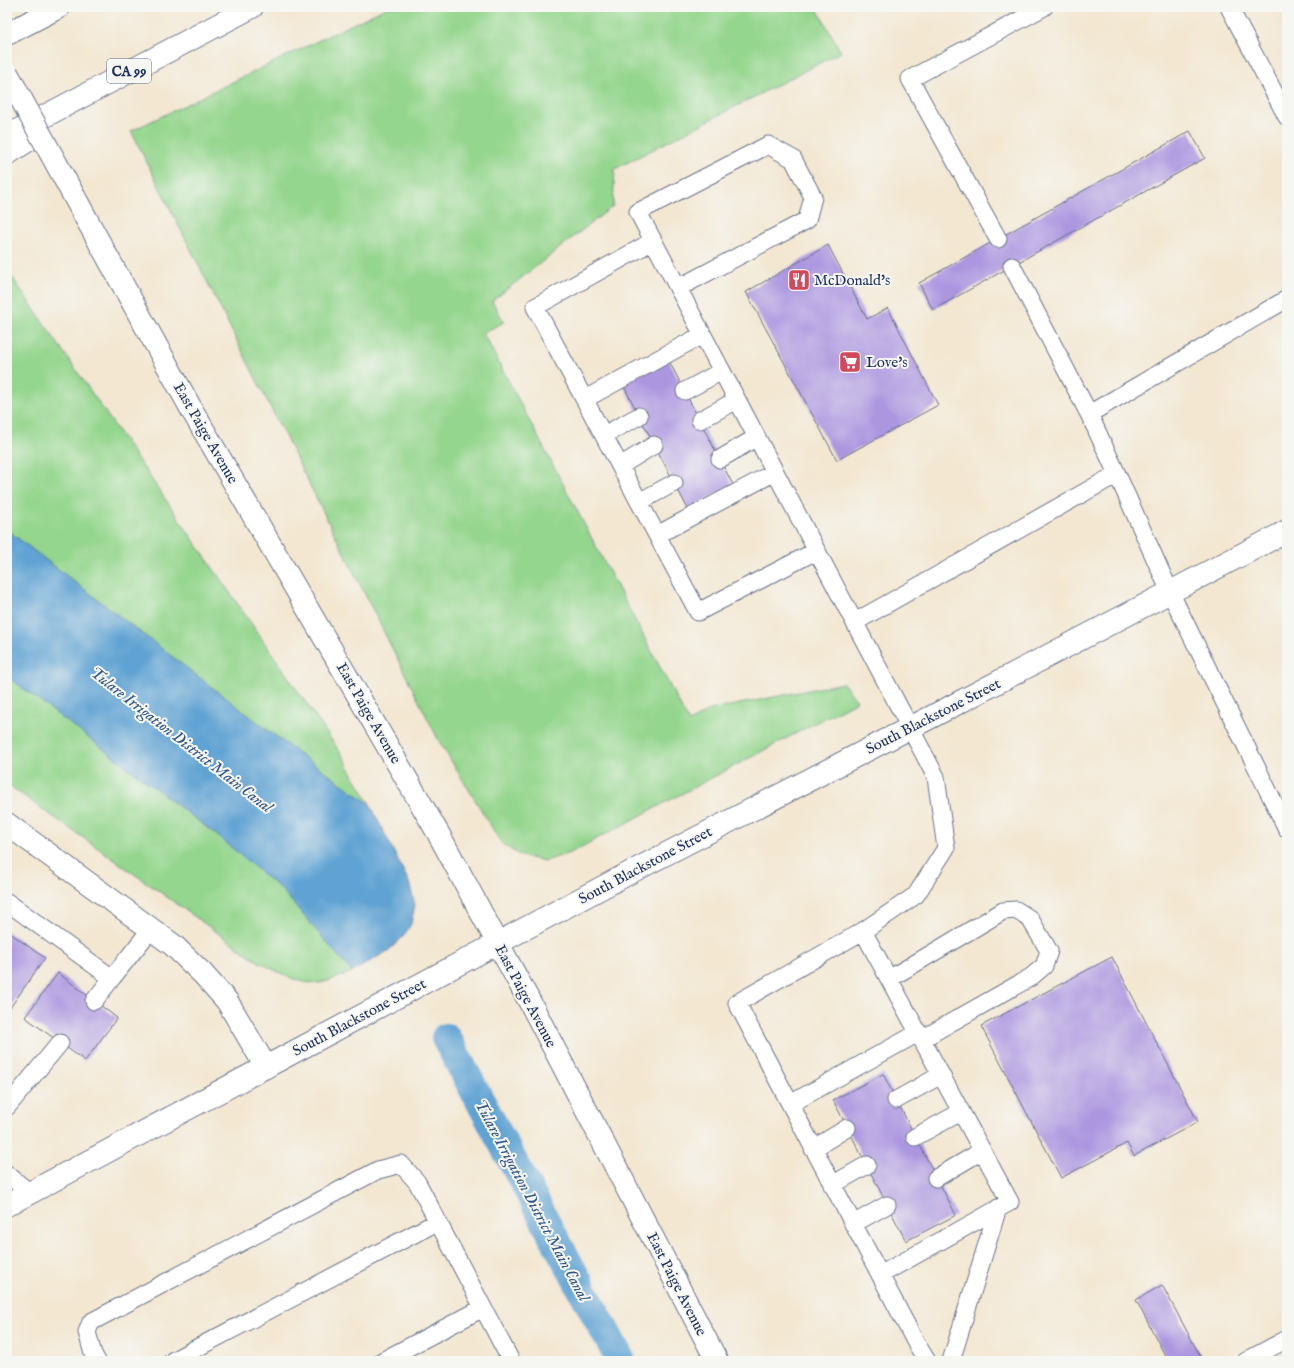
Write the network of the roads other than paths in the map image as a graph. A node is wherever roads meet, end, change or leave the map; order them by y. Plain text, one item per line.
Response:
1 (59, 7) edge
2 (252, 7) edge
3 (1044, 7) edge
4 (1229, 7) edge
5 (7, 34) edge
6 (194, 38) junction
7 (7, 73) edge
8 (1287, 117) edge
9 (7, 136) edge
10 (7, 154) edge
11 (998, 239) dead end
12 (653, 241) junction
13 (1012, 266) dead end
14 (678, 288) junction
15 (1287, 300) edge
16 (702, 335) junction
17 (722, 371) junction
18 (685, 391) dead end
19 (585, 399) junction
20 (737, 400) junction
21 (1088, 414) junction
22 (640, 416) dead end
23 (700, 420) dead end
24 (604, 435) junction
25 (757, 437) junction
26 (654, 445) dead end
27 (720, 459) dead end
28 (620, 466) junction
29 (775, 472) junction
30 (1117, 474) junction
31 (674, 483) dead end
32 (639, 502) junction
33 (1287, 531) edge
34 (657, 535) junction
35 (816, 551) junction
36 (1170, 592) junction
37 (854, 622) junction
38 (910, 728) junction
39 (7, 824) edge
40 (1287, 829) edge
41 (7, 902) edge
42 (151, 929) junction
43 (863, 931) junction
44 (498, 944) junction
45 (112, 978) junction
46 (889, 979) junction
47 (94, 1001) dead end
48 (920, 1036) junction
49 (60, 1043) dead end
50 (266, 1067) junction
51 (941, 1075) junction
52 (896, 1100) dead end
53 (790, 1104) junction
54 (7, 1107) edge
55 (961, 1112) junction
56 (848, 1128) dead end
57 (915, 1137) dead end
58 (813, 1149) junction
59 (982, 1151) junction
60 (866, 1165) dead end
61 (7, 1174) edge
62 (936, 1178) dead end
63 (832, 1185) junction
64 (30, 1193) junction
65 (887, 1204) dead end
66 (7, 1205) edge
67 (998, 1208) junction
68 (437, 1222) junction
69 (853, 1224) junction
70 (880, 1275) junction
71 (483, 1308) junction
72 (1287, 1339) edge
73 (97, 1361) edge
74 (172, 1361) edge
75 (382, 1361) edge
76 (511, 1361) edge
77 (717, 1361) edge
78 (928, 1361) edge
79 (951, 1361) edge
80 (1246, 1361) edge

1 - 5 main road
2 - 6 main road, CA 99
3 - 11 lane
4 - 8 lane
6 - 9 main road, CA 99
6 - 10 main road
7 - 44 main road, East Paige Avenue, bridge
12 - 14 lane
12 - 14 lane
12 - 19 lane
13 - 21 lane
14 - 16 lane
15 - 21 lane
16 - 17 lane
16 - 19 lane
17 - 18 lane
17 - 20 lane
19 - 24 lane
20 - 23 lane
20 - 25 lane
21 - 30 lane
22 - 24 lane
24 - 28 lane
25 - 27 lane
25 - 29 lane
26 - 28 lane
28 - 32 lane
29 - 34 lane
29 - 35 lane
30 - 36 lane
30 - 37 lane
31 - 32 lane
32 - 34 lane
33 - 36 main road, South Blackstone Street
34 - 35 lane
35 - 37 lane
36 - 38 main road, South Blackstone Street
36 - 40 lane
37 - 38 lane
38 - 43 lane
38 - 44 main road, South Blackstone Street
39 - 42 main road
41 - 45 lane
42 - 45 lane
42 - 50 main road
43 - 46 lane
43 - 53 lane
44 - 50 main road, South Blackstone Street
44 - 77 main road, East Paige Avenue
45 - 47 lane
46 - 48 lane
46 - 48 lane
48 - 51 lane
48 - 53 lane
49 - 54 lane
50 - 64 main road, South Blackstone Street
51 - 52 lane
51 - 55 lane
53 - 58 lane
55 - 57 lane
55 - 59 lane
56 - 58 lane
58 - 63 lane
59 - 62 lane
59 - 67 lane
60 - 63 lane
61 - 64 lane
63 - 69 lane
64 - 66 main road, South Blackstone Street
65 - 69 lane
67 - 70 lane
67 - 79 lane
68 - 71 lane
68 - 73 lane
68 - 74 lane
69 - 70 lane
70 - 78 lane
71 - 75 lane
71 - 76 lane
72 - 80 lane

